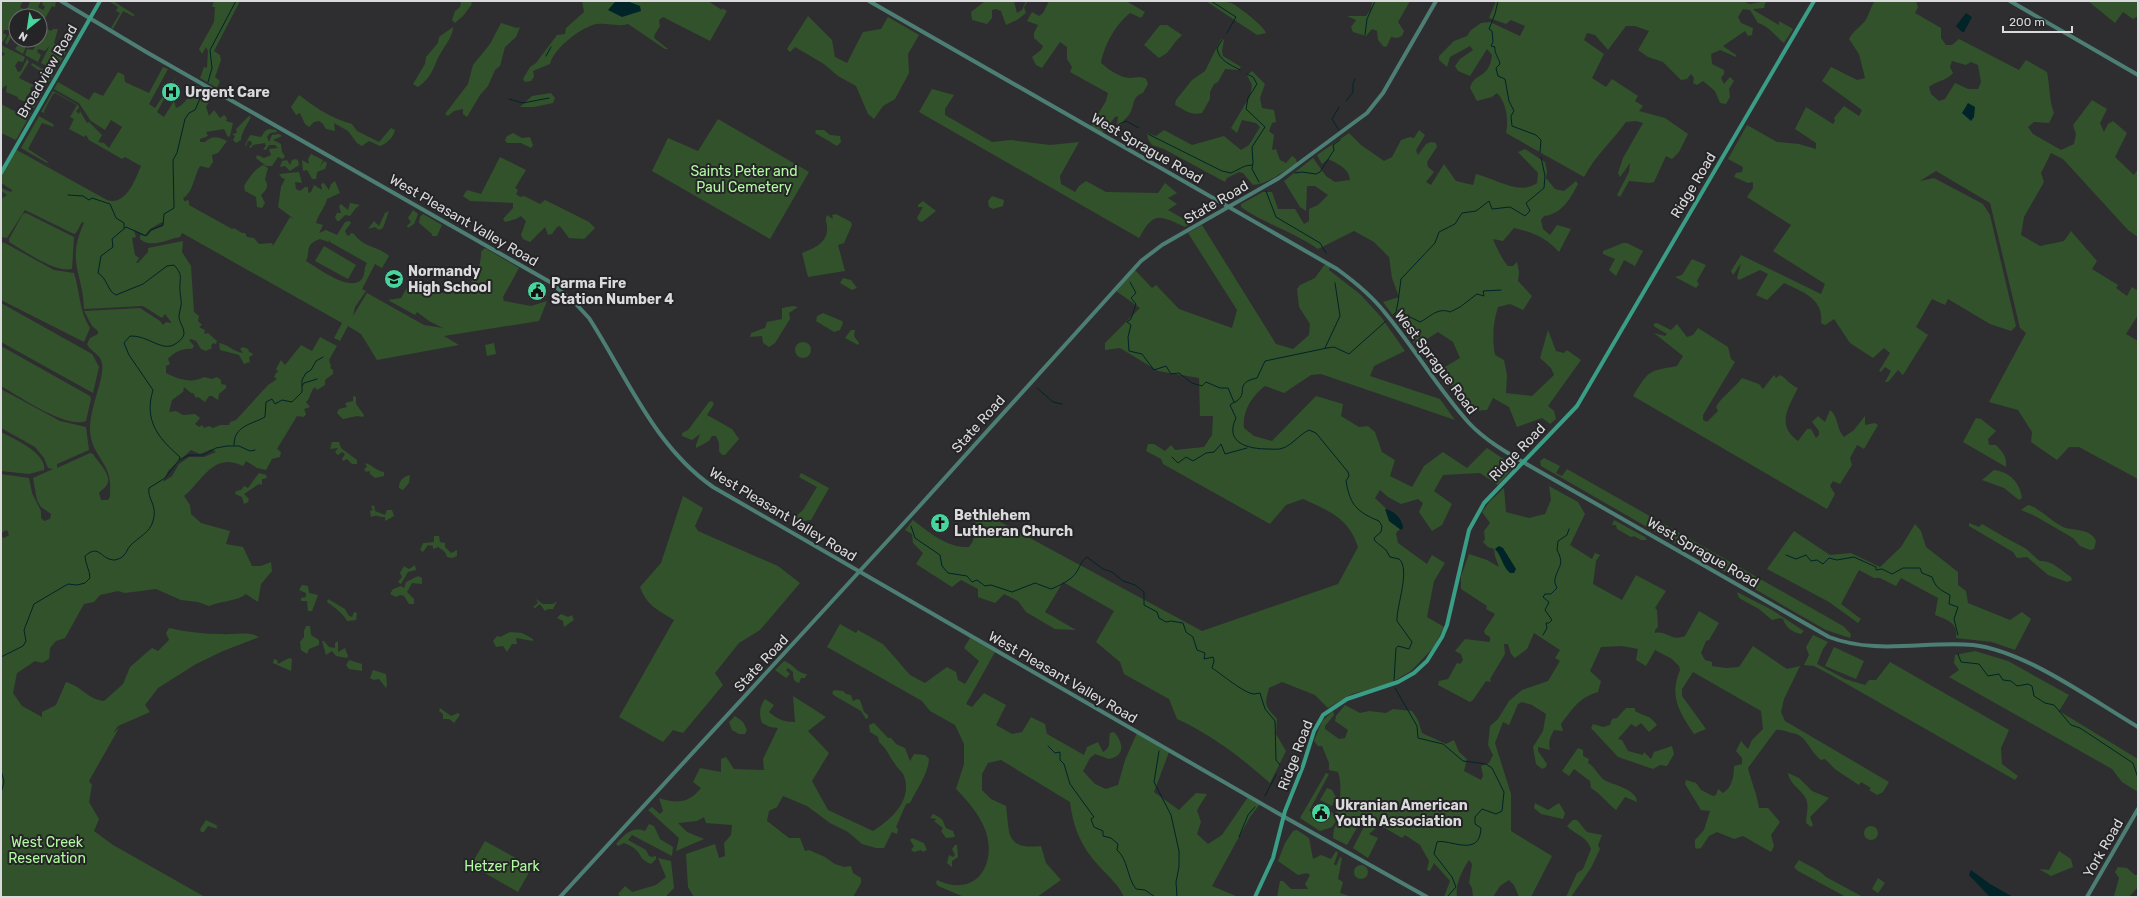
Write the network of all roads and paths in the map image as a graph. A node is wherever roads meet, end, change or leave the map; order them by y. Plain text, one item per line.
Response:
1 (61, 1) edge
2 (100, 1) edge
3 (869, 1) edge
4 (1436, 1) edge
5 (1814, 1) edge
6 (2010, 1) edge
7 (89, 20) junction
8 (2138, 75) edge
9 (1, 173) edge
10 (1228, 207) junction
11 (1523, 462) junction
12 (859, 572) junction
13 (2138, 727) edge
14 (2138, 809) edge
15 (1283, 816) junction
16 (560, 897) edge
17 (1254, 897) edge
18 (1427, 897) edge
19 (2087, 897) edge

1 - 7 main road, West Pleasant Valley Road
2 - 7 main road, Broadview Road
3 - 10 main road, West Sprague Road
4 - 10 main road, State Road
5 - 11 main road, Ridge Road
6 - 8 main road
7 - 9 main road, Broadview Road
7 - 12 main road, West Pleasant Valley Road
10 - 11 main road, West Sprague Road
10 - 12 main road, State Road
11 - 13 main road, West Sprague Road
11 - 15 main road, Ridge Road
12 - 15 main road, West Pleasant Valley Road
12 - 16 main road, State Road
14 - 19 main road, York Road
15 - 17 main road, Ridge Road
15 - 18 main road, West Pleasant Valley Road

